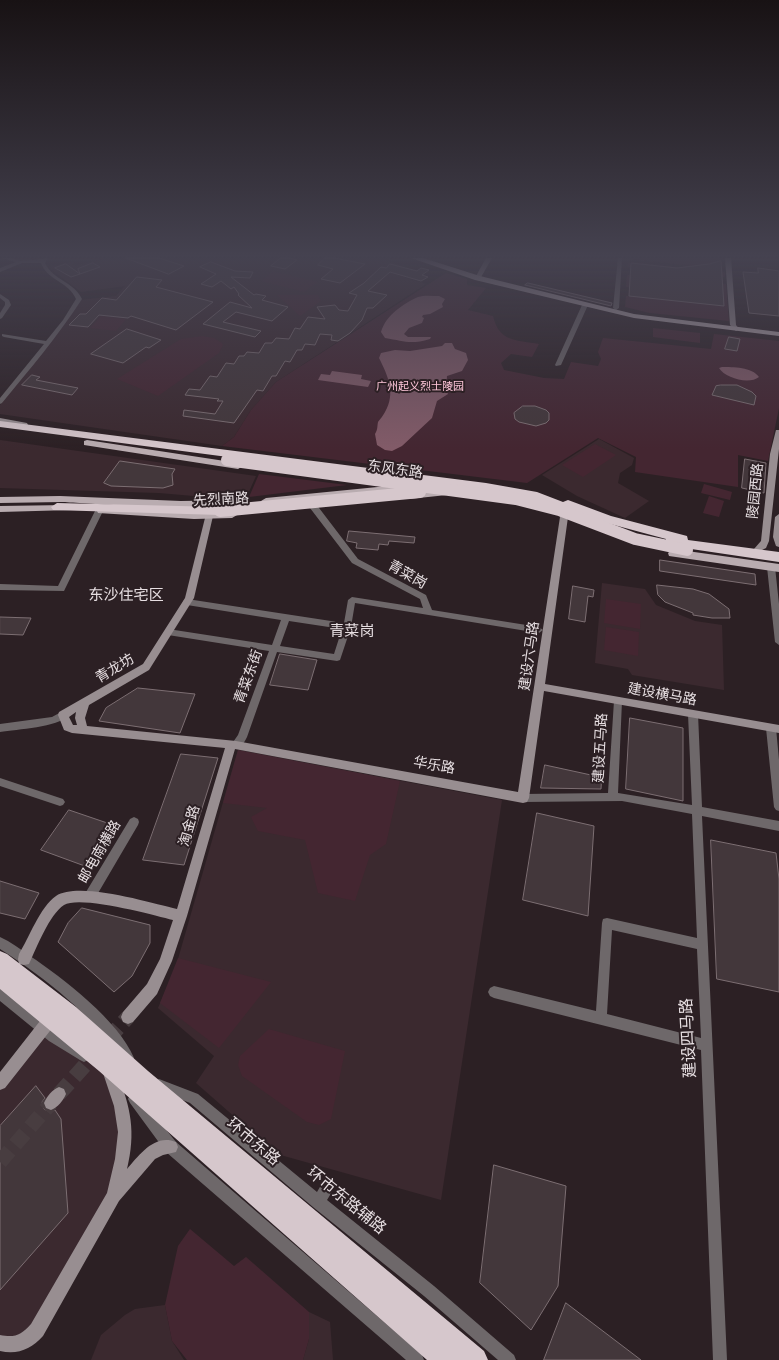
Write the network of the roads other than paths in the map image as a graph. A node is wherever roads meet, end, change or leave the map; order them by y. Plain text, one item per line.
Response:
1 (64, 321) edge
2 (578, 321) edge
3 (680, 321) edge
4 (699, 321) edge
5 (735, 321) edge
6 (736, 321) edge
7 (736, 326) junction
8 (779, 329) edge
9 (779, 334) edge
10 (4, 336) dead end
11 (48, 342) junction
12 (558, 365) dead end
13 (0, 402) edge
14 (0, 422) edge
15 (0, 431) edge
16 (779, 432) edge
17 (87, 443) junction
18 (777, 450) edge
19 (405, 482) junction
20 (461, 490) junction
21 (442, 493) junction
22 (338, 498) junction
23 (0, 500) edge
24 (552, 501) junction
25 (0, 505) edge
26 (98, 505) junction
27 (313, 506) junction
28 (57, 507) junction
29 (0, 509) edge
30 (214, 513) junction
31 (564, 517) junction
32 (779, 517) edge
33 (765, 537) junction
34 (779, 545) edge
35 (758, 549) junction
36 (777, 564) edge
37 (0, 587) edge
38 (187, 602) junction
39 (428, 611) junction
40 (286, 617) junction
41 (347, 627) junction
42 (540, 630) dead end
43 (168, 632) junction
44 (779, 642) edge
45 (274, 648) junction
46 (541, 687) junction
47 (618, 701) junction
48 (84, 703) junction
49 (693, 714) junction
50 (63, 715) junction
51 (0, 728) edge
52 (775, 728) edge
53 (83, 730) junction
54 (234, 745) junction
55 (0, 782) edge
56 (613, 797) junction
57 (523, 798) junction
58 (60, 802) dead end
59 (779, 807) edge
60 (696, 811) junction
61 (134, 822) dead end
62 (779, 826) edge
63 (90, 896) junction
64 (181, 916) junction
65 (0, 943) edge
66 (701, 944) junction
67 (24, 959) junction
68 (0, 961) edge
69 (0, 976) edge
70 (494, 992) dead end
71 (0, 994) edge
72 (126, 1016) tunnel mouth
73 (601, 1018) junction
74 (47, 1023) junction
75 (706, 1045) junction
76 (106, 1064) junction
77 (141, 1078) junction
78 (0, 1083) edge
79 (171, 1147) junction
80 (329, 1185) dead end
81 (114, 1196) junction
82 (318, 1202) junction
83 (352, 1265) junction
84 (0, 1343) edge
85 (417, 1360) edge
86 (446, 1360) edge
87 (475, 1360) edge
88 (509, 1360) edge
89 (720, 1360) edge

1 - 11 street
2 - 12 street
3 - 7 main road
4 - 7 main road
5 - 7 street
6 - 7 street
7 - 8 main road
7 - 9 main road
10 - 11 street
11 - 13 street
14 - 19 highway, 东风东路
15 - 17 highway, 东风东路
16 - 18 street, 陵园西路
17 - 19 main road, 东风东路
17 - 20 highway, bridge
18 - 33 street, 陵园西路
19 - 21 main road, 东风东路
19 - 22 main road, 先烈南路
19 - 24 highway, 东风东路
19 - 35 highway, 东风东路
20 - 30 highway, bridge
20 - 36 highway, bridge
21 - 22 main road, 先烈南路
21 - 31 main road, 东风东路
22 - 26 main road, 先烈南路
22 - 27 main road, 先烈南路
23 - 26 main road, 先烈南路
24 - 31 street
24 - 36 highway, 东风东路
25 - 26 main road, 先烈南路
26 - 28 main road, 先烈南路
26 - 30 main road, 先烈南路
26 - 37 street
27 - 30 main road, 先烈南路
27 - 39 street, 青菜岗
28 - 29 main road, 先烈南路
28 - 30 highway
30 - 38 street, 青龙坊
31 - 36 main road, 东风东路
31 - 46 street, 建设六马路
32 - 34 street, 陵园西路
33 - 34 street
33 - 35 street, 陵园西路
34 - 35 highway, 东风东路
36 - 44 street
38 - 40 street
38 - 43 street, 青龙坊
39 - 41 street
39 - 42 street, 青菜岗
40 - 41 street
40 - 45 street, 青菜东街
41 - 45 street
43 - 45 street
43 - 48 street, 青龙坊
45 - 54 street, 青菜东街
46 - 47 street, 建设横马路
46 - 57 street, 建设六马路
47 - 49 street, 建设横马路
47 - 56 street, 建设五马路
48 - 50 street, 青龙坊
48 - 53 street
49 - 52 street, 建设横马路
49 - 60 street, 建设四马路
50 - 51 street, 青龙坊
50 - 53 street, 华乐路
52 - 59 street
53 - 54 street, 华乐路
54 - 57 street, 华乐路
54 - 64 street, 淘金路
55 - 58 street
56 - 57 street, 华乐路
56 - 60 street, 华乐路
60 - 62 street, 华乐路
60 - 66 street, 建设四马路
61 - 63 street, 邮电南横路
63 - 64 street
63 - 67 street
64 - 72 street, 淘金路
65 - 67 street
66 - 73 street
66 - 75 street, 建设四马路
67 - 77 street
68 - 77 highway, 环市东路
69 - 74 highway, 环市东路
70 - 73 street
71 - 74 street
73 - 75 street
74 - 76 highway, 环市东路
74 - 78 street
75 - 89 street, 建设四马路
76 - 79 street, 环市东路辅路
76 - 81 street
76 - 83 highway, 环市东路
77 - 82 street, 环市东路辅路
77 - 83 highway, 环市东路
79 - 81 street
79 - 83 street, 环市东路辅路
80 - 82 street
81 - 84 street
82 - 83 street, 环市东路辅路
83 - 85 street, 环市东路辅路
83 - 86 highway, 环市东路
83 - 87 highway, 环市东路
83 - 88 street, 环市东路辅路

